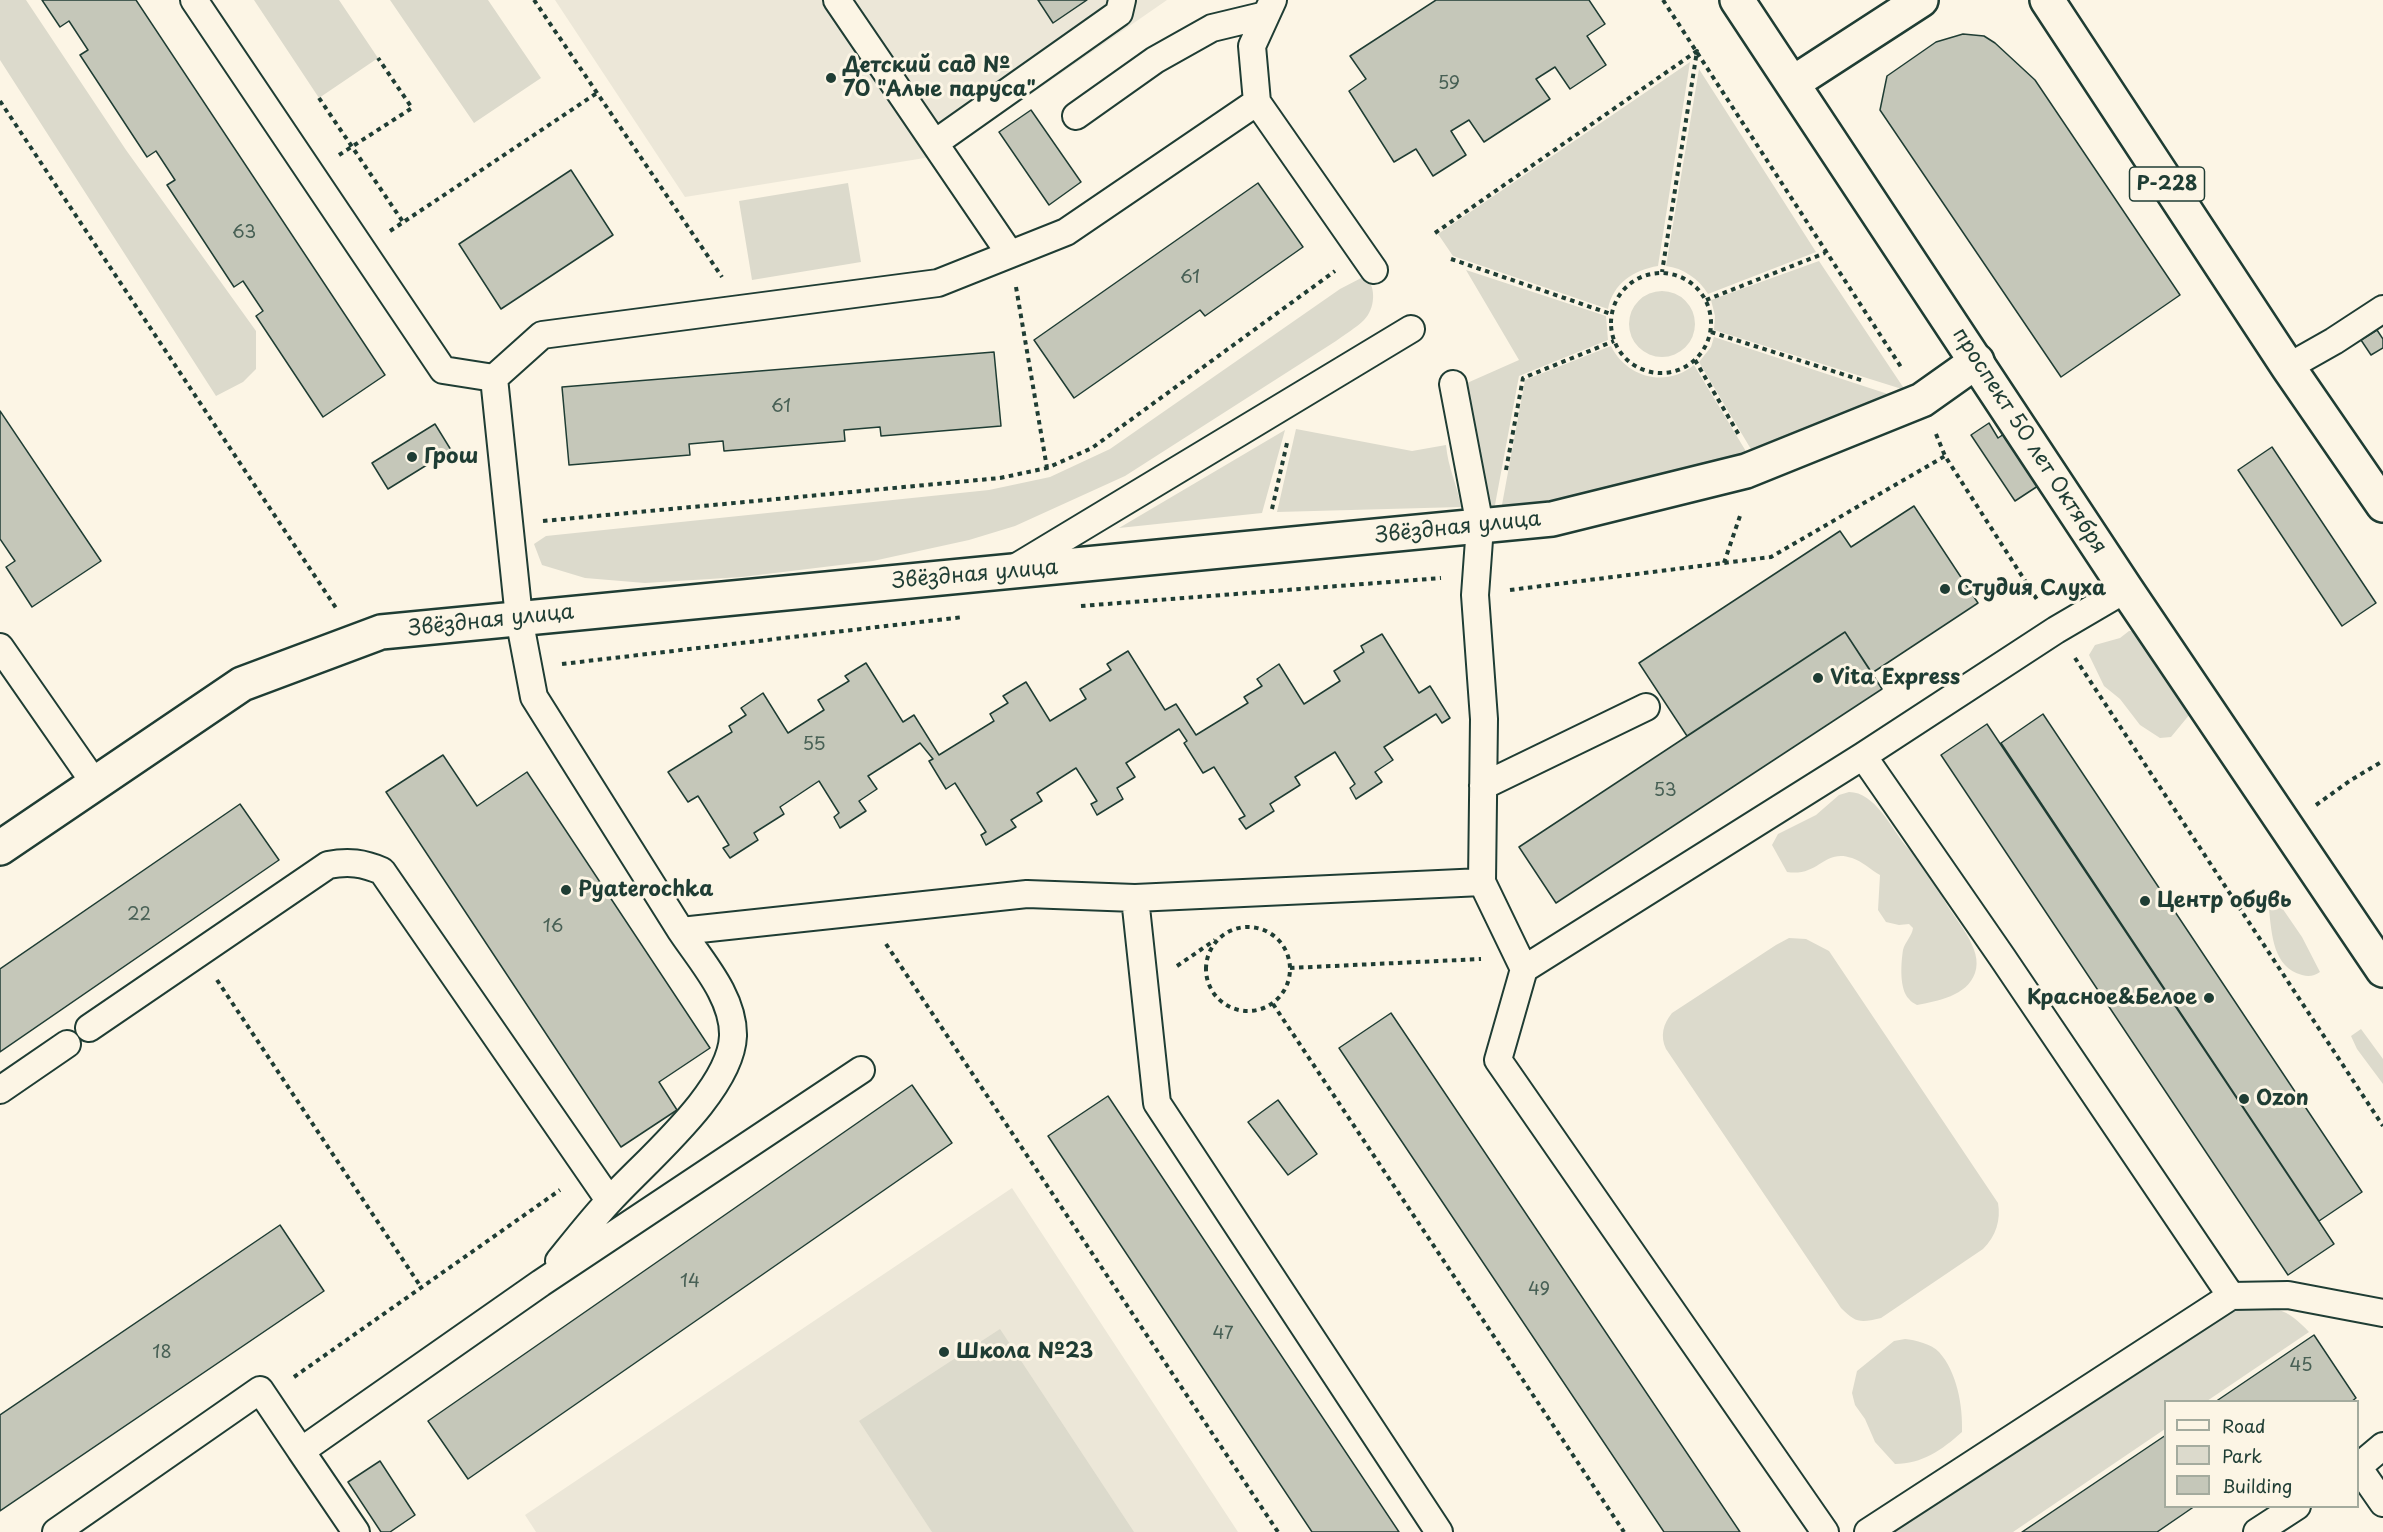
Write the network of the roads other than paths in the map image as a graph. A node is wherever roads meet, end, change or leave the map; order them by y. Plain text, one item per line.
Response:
1 (194, 0) edge
2 (837, 0) edge
3 (1122, 0) edge
4 (1737, 0) edge
5 (1921, 0) edge
6 (2047, 0) edge
7 (1270, 8) edge
8 (1793, 83) junction
9 (1257, 102) junction
10 (1076, 116) dead end
11 (935, 143) junction
12 (1010, 254) junction
13 (1368, 261) road end
14 (2383, 309) edge
15 (1411, 329) dead end
16 (1977, 361) junction
17 (2288, 367) junction
18 (494, 378) junction
19 (1453, 384) dead end
20 (2383, 506) edge
21 (1488, 525) junction
22 (1010, 571) junction
23 (2126, 588) junction
24 (519, 618) junction
25 (0, 647) edge
26 (1646, 707) dead end
27 (1863, 756) junction
28 (96, 785) junction
29 (1483, 786) junction
30 (0, 848) edge
31 (1482, 882) junction
32 (1135, 898) junction
33 (681, 931) junction
34 (1521, 963) junction
35 (2383, 970) edge
36 (89, 1028) dead end
37 (67, 1044) dead end
38 (861, 1070) dead end
39 (0, 1090) edge
40 (609, 1200) junction
41 (541, 1283) junction
42 (2230, 1296) junction
43 (2383, 1313) edge
44 (2383, 1446) edge
45 (301, 1451) junction
46 (2359, 1466) edge
47 (2359, 1468) edge
48 (2383, 1503) edge
49 (2294, 1508) edge
50 (56, 1532) edge
51 (356, 1532) edge
52 (1439, 1532) edge
53 (1825, 1532) edge
54 (1868, 1532) edge
55 (2257, 1532) edge

1 - 18 lane
2 - 11 lane
3 - 11 lane
4 - 8 street, проспект 50 лет Октября
5 - 8 street
6 - 17 street, Р-228
7 - 9 lane
7 - 10 lane
8 - 16 street, проспект 50 лет Октября
9 - 12 lane
9 - 13 lane
11 - 12 lane
12 - 18 lane
14 - 17 lane
15 - 22 lane
16 - 21 street, Звёздная улица
16 - 23 street, проспект 50 лет Октября
17 - 20 street, Р-228
18 - 24 lane
19 - 21 lane
21 - 22 street, Звёздная улица
21 - 29 lane
22 - 24 street, Звёздная улица
23 - 27 lane
23 - 35 street, проспект 50 лет Октября
24 - 28 street, Звёздная улица
24 - 33 lane
25 - 28 lane
26 - 29 lane
27 - 34 lane
27 - 42 lane
28 - 30 street, Звёздная улица
29 - 31 lane
31 - 32 lane
31 - 34 lane
32 - 33 lane
32 - 52 lane
33 - 40 lane
34 - 53 lane
36 - 40 lane
37 - 39 lane
38 - 41 lane
40 - 41 lane
41 - 45 lane
42 - 43 lane
42 - 54 lane
44 - 46 lane
45 - 50 lane
45 - 51 lane
47 - 48 lane
49 - 55 lane

